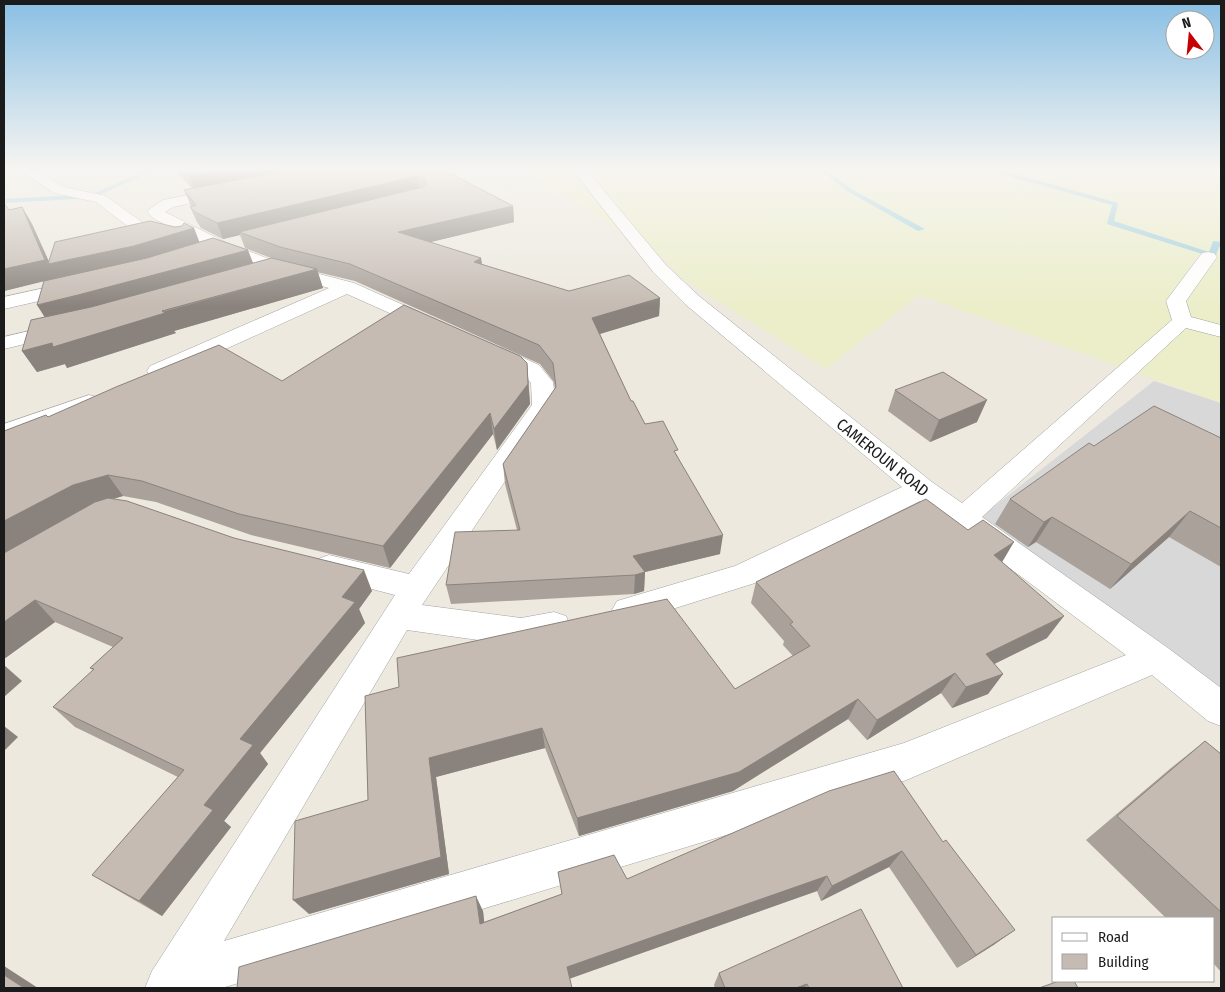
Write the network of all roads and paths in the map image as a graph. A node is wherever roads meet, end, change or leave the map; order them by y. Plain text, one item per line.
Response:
1 (121, 214) edge
2 (158, 214) edge
3 (616, 214) edge
4 (249, 240) edge
5 (221, 247) junction
6 (194, 256) edge
7 (1208, 257) dead end
8 (279, 268) junction
9 (251, 276) edge
10 (91, 283) edge
11 (347, 287) junction
12 (4, 302) edge
13 (1182, 321) junction
14 (77, 325) edge
15 (443, 330) edge
16 (1221, 331) edge
17 (4, 343) edge
18 (478, 346) edge
19 (142, 378) edge
20 (106, 394) edge
21 (4, 432) edge
22 (922, 489) junction
23 (963, 518) junction
24 (304, 561) edge
25 (408, 602) junction
26 (1156, 658) junction
27 (1221, 709) edge
28 (173, 983) edge

1 - 5 street
2 - 5 street
3 - 22 street, CAMEROUN ROAD
4 - 5 street
5 - 6 street
5 - 8 street
7 - 13 street
8 - 9 street
8 - 11 street
10 - 12 street
11 - 15 street
11 - 19 street
13 - 16 street
13 - 23 street
14 - 17 street
18 - 25 street
20 - 21 street
22 - 23 street, CAMEROUN ROAD
22 - 25 street
23 - 26 street, CAMEROUN ROAD
24 - 25 street
25 - 28 street
26 - 27 street, CAMEROUN ROAD
26 - 28 street

